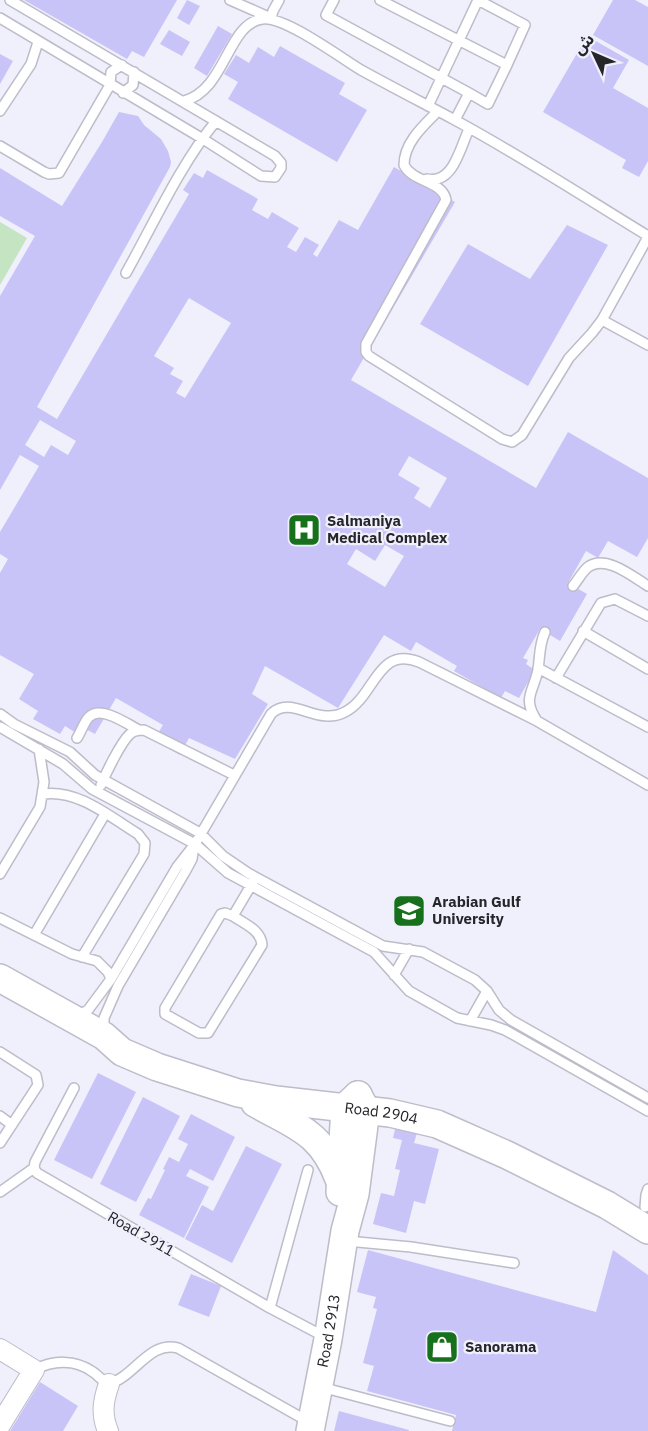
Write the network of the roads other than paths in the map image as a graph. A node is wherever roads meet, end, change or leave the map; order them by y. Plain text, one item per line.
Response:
1 (10, 0) edge
2 (230, 0) edge
3 (279, 0) edge
4 (334, 0) edge
5 (380, 0) edge
6 (478, 0) edge
7 (0, 18) edge
8 (271, 18) junction
9 (459, 40) junction
10 (38, 42) junction
11 (122, 65) junction
12 (507, 65) junction
13 (134, 72) junction
14 (441, 77) junction
15 (110, 85) junction
16 (123, 93) junction
17 (469, 93) junction
18 (184, 101) junction
19 (428, 106) junction
20 (0, 111) edge
21 (437, 112) junction
22 (455, 120) junction
23 (216, 122) junction
24 (469, 129) junction
25 (203, 139) junction
26 (0, 146) edge
27 (413, 175) junction
28 (648, 237) edge
29 (126, 273) dead end
30 (602, 320) junction
31 (648, 345) edge
32 (573, 586) dead end
33 (648, 586) edge
34 (648, 616) edge
35 (583, 631) junction
36 (545, 632) dead end
37 (538, 668) junction
38 (648, 669) edge
39 (556, 678) junction
40 (0, 714) edge
41 (537, 721) junction
42 (648, 727) edge
43 (1, 728) edge
44 (139, 730) junction
45 (77, 738) dead end
46 (39, 749) junction
47 (234, 775) junction
48 (103, 780) junction
49 (648, 785) edge
50 (98, 791) junction
51 (43, 794) junction
52 (105, 814) junction
53 (200, 833) junction
54 (195, 844) junction
55 (0, 874) edge
56 (254, 881) junction
57 (233, 916) junction
58 (0, 918) edge
59 (34, 935) junction
60 (410, 949) junction
61 (82, 957) junction
62 (394, 975) junction
63 (0, 978) edge
64 (111, 979) junction
65 (487, 991) junction
66 (72, 1019) junction
67 (470, 1021) junction
68 (104, 1036) junction
69 (0, 1052) edge
70 (74, 1088) dead end
71 (238, 1093) junction
72 (648, 1098) edge
73 (357, 1099) junction
74 (648, 1111) edge
75 (0, 1116) edge
76 (12, 1125) junction
77 (0, 1143) edge
78 (34, 1168) junction
79 (308, 1170) dead end
80 (339, 1180) junction
81 (0, 1192) edge
82 (646, 1211) edge
83 (344, 1236) junction
84 (514, 1263) dead end
85 (270, 1308) junction
86 (328, 1339) junction
87 (0, 1348) edge
88 (34, 1370) junction
89 (109, 1384) junction
90 (319, 1386) junction
91 (450, 1421) dead end
92 (0, 1425) edge
93 (310, 1427) edge
94 (108, 1431) edge

1 - 11 lane
2 - 8 lane
3 - 8 lane
4 - 14 lane
5 - 9 lane
6 - 9 lane
6 - 12 lane
7 - 10 lane
8 - 18 lane
8 - 19 lane
9 - 12 lane
9 - 14 lane
10 - 15 lane
10 - 20 lane
11 - 13 lane
11 - 15 lane
12 - 17 lane
13 - 16 lane
13 - 18 lane
14 - 17 lane
14 - 19 lane
15 - 16 lane
15 - 26 lane
16 - 25 lane
17 - 22 lane
18 - 23 lane
19 - 21 lane
21 - 22 lane
21 - 27 lane
22 - 24 lane
23 - 25 lane
23 - 25 lane
24 - 27 lane
24 - 28 lane
25 - 29 lane
27 - 30 lane
28 - 30 lane
30 - 31 lane
32 - 33 lane
34 - 35 lane
35 - 38 lane
35 - 39 lane
36 - 37 lane
37 - 39 lane
37 - 41 lane
39 - 42 lane
40 - 48 lane
41 - 47 lane
41 - 49 lane
43 - 46 lane
44 - 45 lane
44 - 47 lane
44 - 48 lane
46 - 50 lane
46 - 51 lane
47 - 53 lane
48 - 50 lane
48 - 53 lane
50 - 54 lane
51 - 52 lane
51 - 55 lane
52 - 59 lane
52 - 61 lane
53 - 54 lane
53 - 56 lane
54 - 56 lane
54 - 64 lane
54 - 68 lane
56 - 57 lane
56 - 60 lane
56 - 62 lane
57 - 57 lane
58 - 59 lane
59 - 61 lane
60 - 62 lane
60 - 65 lane
61 - 64 lane
62 - 67 lane
63 - 66 street, Road 2904
64 - 66 lane
65 - 67 lane
65 - 72 lane
66 - 68 street, Road 2904
67 - 74 lane
68 - 71 street, Road 2904
68 - 73 street, Road 2904
69 - 76 lane
70 - 78 lane
71 - 73 street, Road 2904
71 - 80 street
73 - 80 street, Road 2913
73 - 82 street, Road 2904
73 - 83 street, Road 2913
75 - 76 lane
76 - 77 lane
78 - 81 lane
78 - 85 lane, Road 2911
79 - 85 lane
80 - 83 street, Road 2913
83 - 84 lane
83 - 86 street, Road 2913
85 - 86 lane, Road 2911
86 - 90 street, Road 2913
87 - 88 street
88 - 89 lane
88 - 92 street
89 - 93 lane
89 - 94 street
90 - 91 lane
90 - 93 street, Road 2913

